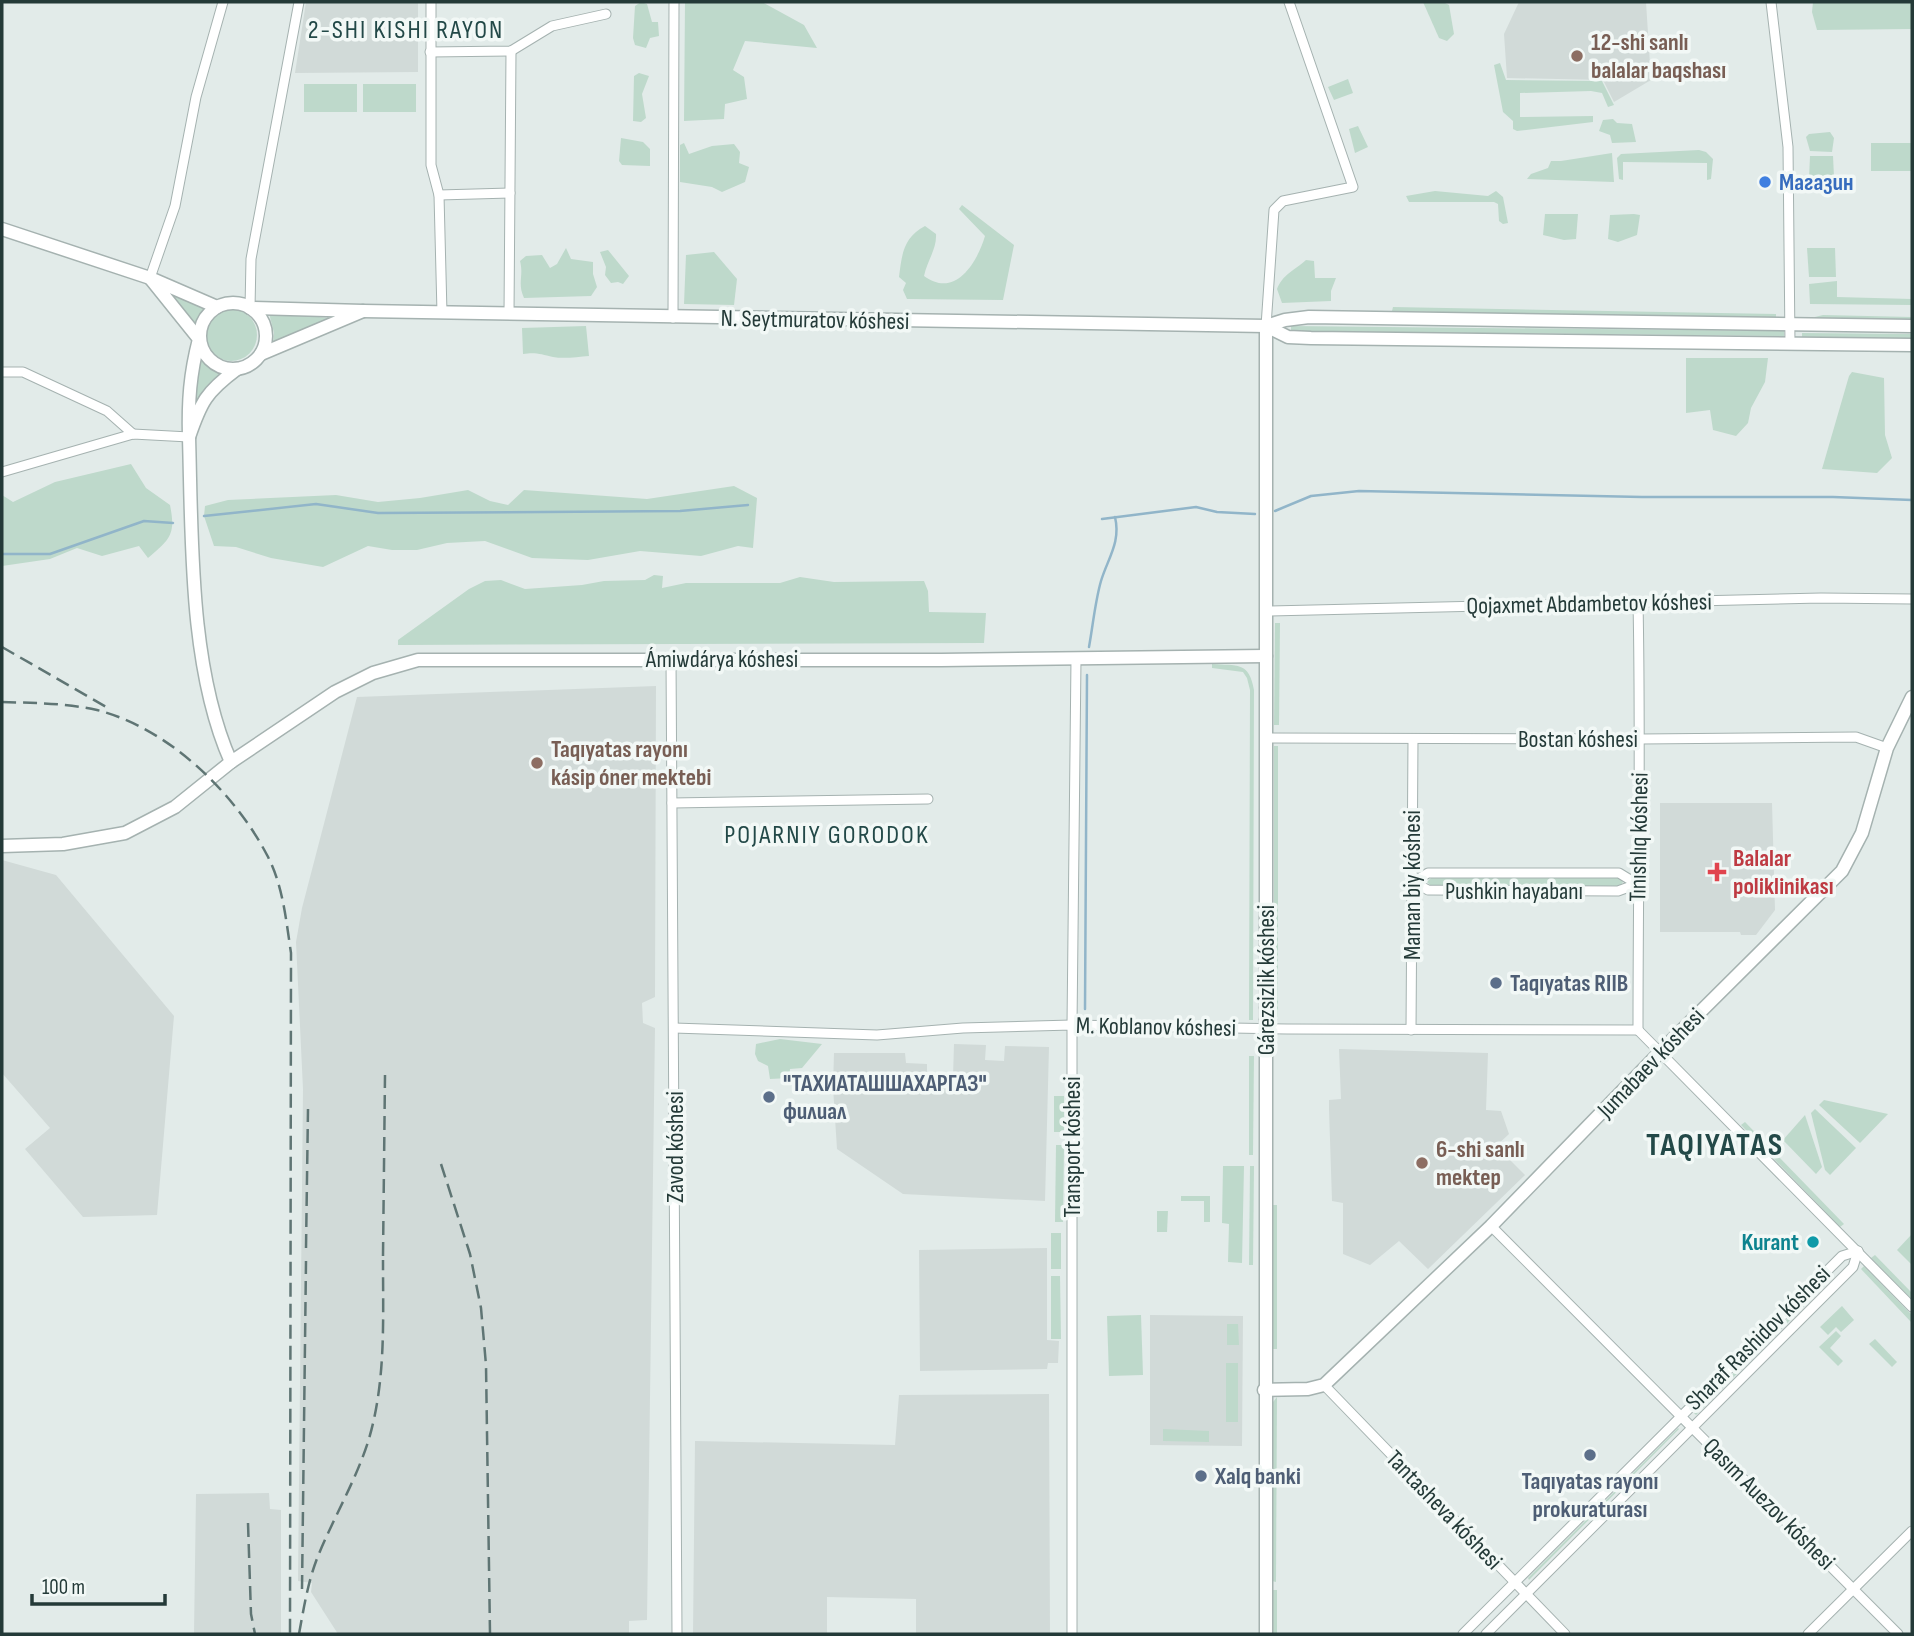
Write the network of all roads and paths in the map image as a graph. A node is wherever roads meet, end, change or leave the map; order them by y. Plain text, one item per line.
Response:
1 (223, 2) edge
2 (299, 2) edge
3 (431, 2) edge
4 (674, 2) edge
5 (1289, 2) edge
6 (1771, 2) edge
7 (607, 14) dead end
8 (511, 51) junction
9 (430, 52) junction
10 (510, 193) junction
11 (439, 195) junction
12 (2, 229) edge
13 (150, 278) junction
14 (217, 307) junction
15 (250, 308) junction
16 (363, 311) junction
17 (442, 313) junction
18 (509, 314) junction
19 (673, 318) junction
20 (1791, 325) junction
21 (1266, 326) junction
22 (1912, 326) edge
23 (199, 339) junction
24 (1790, 344) junction
25 (1912, 345) edge
26 (261, 354) junction
27 (237, 369) junction
28 (2, 372) edge
29 (133, 434) junction
30 (189, 437) junction
31 (2, 472) edge
32 (1912, 599) edge
33 (1638, 602) junction
34 (1266, 611) junction
35 (1266, 656) junction
36 (671, 659) junction
37 (1076, 659) junction
38 (1912, 697) edge
39 (1267, 738) junction
40 (1641, 739) junction
41 (1413, 740) junction
42 (1887, 748) junction
43 (231, 762) junction
44 (928, 799) dead end
45 (672, 803) junction
46 (2, 846) edge
47 (1413, 882) junction
48 (1637, 884) junction
49 (1072, 1025) junction
50 (674, 1028) junction
51 (1265, 1029) junction
52 (1411, 1030) junction
53 (1638, 1030) junction
54 (1660, 1053) junction
55 (1491, 1226) junction
56 (1858, 1251) junction
57 (1912, 1307) edge
58 (1324, 1385) junction
59 (1264, 1390) junction
60 (1681, 1415) junction
61 (1693, 1426) junction
62 (1912, 1531) edge
63 (1515, 1583) junction
64 (1853, 1589) junction
65 (1526, 1594) junction
66 (677, 1634) edge
67 (1072, 1634) edge
68 (1266, 1634) edge
69 (1463, 1634) edge
70 (1486, 1634) edge
71 (1565, 1634) edge
72 (1808, 1634) edge
73 (1898, 1634) edge

1 - 13 street
2 - 15 street
3 - 9 street
4 - 19 street
5 - 21 street
6 - 20 street
7 - 8 street
8 - 9 street
8 - 10 street
9 - 11 street
10 - 11 street
10 - 18 street
11 - 17 street
12 - 13 street
13 - 14 street
13 - 23 street
14 - 15 street
14 - 23 street
15 - 16 street, N. Seytmuratov kóshesi
15 - 26 street
16 - 17 street, N. Seytmuratov kóshesi
16 - 26 street
17 - 18 street, N. Seytmuratov kóshesi
18 - 19 street, N. Seytmuratov kóshesi
19 - 21 street, N. Seytmuratov kóshesi
20 - 21 street
20 - 22 street
20 - 24 street
21 - 24 street
21 - 34 street, Gárezsizlik kóshesi
23 - 27 street
23 - 30 street
24 - 25 street
26 - 27 street
27 - 30 street
28 - 29 street
29 - 30 street
29 - 31 street
30 - 43 street
32 - 33 street, Qojaxmet Abdambetov kóshesi
33 - 34 street, Qojaxmet Abdambetov kóshesi
33 - 40 street, Tınıshlıq kóshesi
34 - 35 street, Gárezsizlik kóshesi
35 - 37 street, Ámiwdárya kóshesi
35 - 39 street, Gárezsizlik kóshesi
36 - 37 street, Ámiwdárya kóshesi
36 - 43 street, Ámiwdárya kóshesi
36 - 45 street, Zavod kóshesi
37 - 49 street, Transport kóshesi
38 - 42 street, Jumabaev kóshesi
39 - 41 street, Bostan kóshesi
39 - 51 street, Gárezsizlik kóshesi
40 - 41 street, Bostan kóshesi
40 - 42 street, Bostan kóshesi
40 - 48 street, Tınıshlıq kóshesi
41 - 47 street, Maman biy kóshesi
42 - 54 street, Jumabaev kóshesi
43 - 46 street, Ámiwdárya kóshesi
44 - 45 street
45 - 50 street, Zavod kóshesi
47 - 48 street, Pushkin hayabanı
47 - 48 street, Pushkin hayabanı
47 - 52 street, Maman biy kóshesi
48 - 53 street, Tınıshlıq kóshesi
49 - 50 street, M. Koblanov kóshesi
49 - 51 street, M. Koblanov kóshesi
49 - 67 street, Transport kóshesi
50 - 66 street, Zavod kóshesi
51 - 52 street, M. Koblanov kóshesi
51 - 59 street, Gárezsizlik kóshesi
52 - 53 street, M. Koblanov kóshesi
53 - 54 street
54 - 55 street, Jumabaev kóshesi
54 - 56 street
55 - 58 street, Jumabaev kóshesi
55 - 60 street, Qasım Auezov kóshesi
56 - 57 street
56 - 60 street, Sharaf Rashidov kóshesi
56 - 61 street, Sharaf Rashidov kóshesi
58 - 59 street
58 - 63 street, Tantasheva kóshesi
59 - 68 street, Gárezsizlik kóshesi
60 - 61 street, Qasım Auezov kóshesi
60 - 63 street, Sharaf Rashidov kóshesi
61 - 64 street, Qasım Auezov kóshesi
61 - 65 street, Sharaf Rashidov kóshesi
62 - 64 street
63 - 65 street, Tantasheva kóshesi
63 - 69 street, Sharaf Rashidov kóshesi
64 - 72 street
64 - 73 street, Qasım Auezov kóshesi
65 - 70 street, Sharaf Rashidov kóshesi
65 - 71 street, Tantasheva kóshesi

